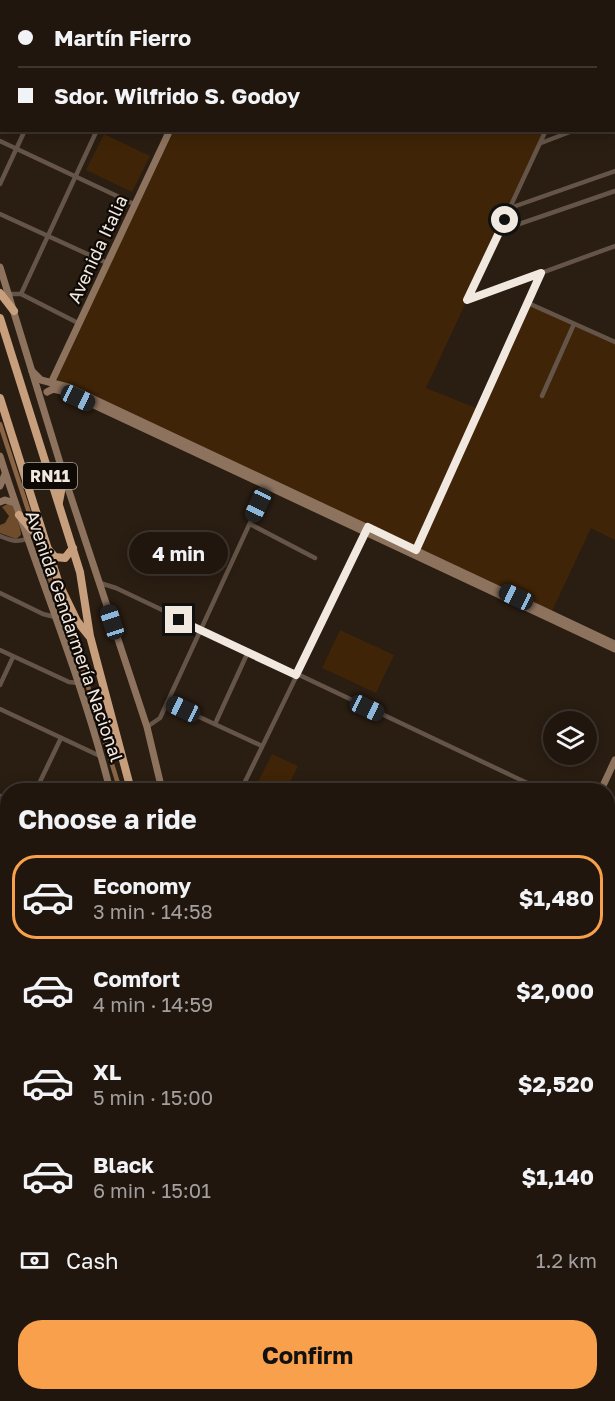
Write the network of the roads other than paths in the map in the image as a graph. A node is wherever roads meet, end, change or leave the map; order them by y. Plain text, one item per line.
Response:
1 (25, 132) edge
2 (96, 132) edge
3 (169, 132) edge
4 (545, 132) edge
5 (570, 132) edge
6 (0, 141) edge
7 (540, 143) junction
8 (17, 149) junction
9 (615, 171) edge
10 (76, 176) junction
11 (0, 184) edge
12 (615, 191) edge
13 (134, 204) junction
14 (510, 208) junction
15 (0, 214) edge
16 (499, 231) junction
17 (49, 235) junction
18 (615, 246) edge
19 (107, 263) junction
20 (0, 267) edge
21 (541, 273) junction
22 (4, 294) edge
23 (21, 294) junction
24 (528, 303) junction
25 (14, 311) joint
26 (0, 318) edge
27 (80, 324) junction
28 (574, 324) junction
29 (615, 342) edge
30 (32, 371) junction
31 (52, 381) junction
32 (47, 392) junction
33 (542, 396) dead end
34 (0, 398) edge
35 (41, 400) junction
36 (0, 456) edge
37 (6, 474) junction
38 (64, 476) junction
39 (268, 483) junction
40 (0, 486) edge
41 (0, 502) edge
42 (59, 502) junction
43 (15, 503) junction
44 (19, 515) junction
45 (250, 524) junction
46 (367, 530) junction
47 (0, 536) edge
48 (26, 539) junction
49 (73, 548) junction
50 (48, 550) junction
51 (416, 550) junction
52 (315, 558) dead end
53 (99, 582) junction
54 (0, 593) edge
55 (55, 617) junction
56 (201, 630) junction
57 (90, 636) junction
58 (615, 644) edge
59 (615, 649) edge
60 (0, 650) edge
61 (249, 652) junction
62 (14, 657) junction
63 (296, 675) junction
64 (78, 683) junction
65 (0, 685) edge
66 (167, 702) junction
67 (0, 709) edge
68 (215, 724) junction
69 (147, 727) junction
70 (61, 738) junction
71 (262, 746) junction
72 (102, 757) junction
73 (615, 760) edge
74 (39, 783) edge
75 (108, 783) edge
76 (129, 783) edge
77 (160, 783) edge
78 (244, 783) edge
79 (527, 783) edge
80 (604, 783) edge

1 - 8 street
2 - 10 street
3 - 13 main road, Avenida Italia
4 - 7 street
5 - 7 street
6 - 8 street
7 - 14 street
8 - 10 street
8 - 11 street
9 - 14 street
10 - 13 street
10 - 17 street
12 - 16 street
13 - 19 main road, Avenida Italia
14 - 16 street
15 - 17 street
16 - 21 street
17 - 19 street
17 - 23 street
18 - 21 street
19 - 27 main road, Avenida Italia
20 - 22 main road
21 - 24 street
22 - 23 street
22 - 25 highway
23 - 27 street
24 - 28 street
24 - 51 street
25 - 30 main road, Avenida Gendarmería Nacional
26 - 42 highway, RN11
27 - 31 main road, Avenida Italia
28 - 29 street
28 - 33 street
30 - 31 main road
30 - 35 main road, Avenida Gendarmería Nacional
31 - 32 main road, Avenida Italia
31 - 39 main road
32 - 35 main road, Avenida Italia
32 - 39 main road
34 - 50 highway, RN11
35 - 38 main road, Avenida Gendarmería Nacional
36 - 37 main road, Avenida Gendarmería Nacional
37 - 40 main road
37 - 43 main road, Avenida Gendarmería Nacional
38 - 42 highway
38 - 53 main road, Avenida Gendarmería Nacional
39 - 45 street
39 - 46 main road
41 - 43 main road
42 - 49 highway, RN11
43 - 44 main road, Avenida Gendarmería Nacional
44 - 48 main road, Avenida Gendarmería Nacional
44 - 50 highway
45 - 52 street
45 - 56 street
46 - 51 main road
46 - 59 main road
46 - 63 street
47 - 48 street
48 - 55 main road, Avenida Gendarmería Nacional
49 - 50 highway
49 - 57 highway, RN11
50 - 57 highway, RN11
51 - 58 main road
53 - 56 street
53 - 69 main road, Avenida Gendarmería Nacional
54 - 55 street
55 - 64 main road, Avenida Gendarmería Nacional
56 - 61 street
56 - 66 street
57 - 76 highway, RN11
60 - 62 street
61 - 63 street
61 - 68 street
62 - 64 street
62 - 65 street
63 - 71 street
63 - 79 street
64 - 72 main road, Avenida Gendarmería Nacional
66 - 68 street
66 - 69 street
67 - 70 street
68 - 71 street
69 - 77 main road, Avenida Gendarmería Nacional
70 - 72 street
70 - 74 street
71 - 78 street
72 - 75 main road, Avenida Gendarmería Nacional
73 - 80 main road

